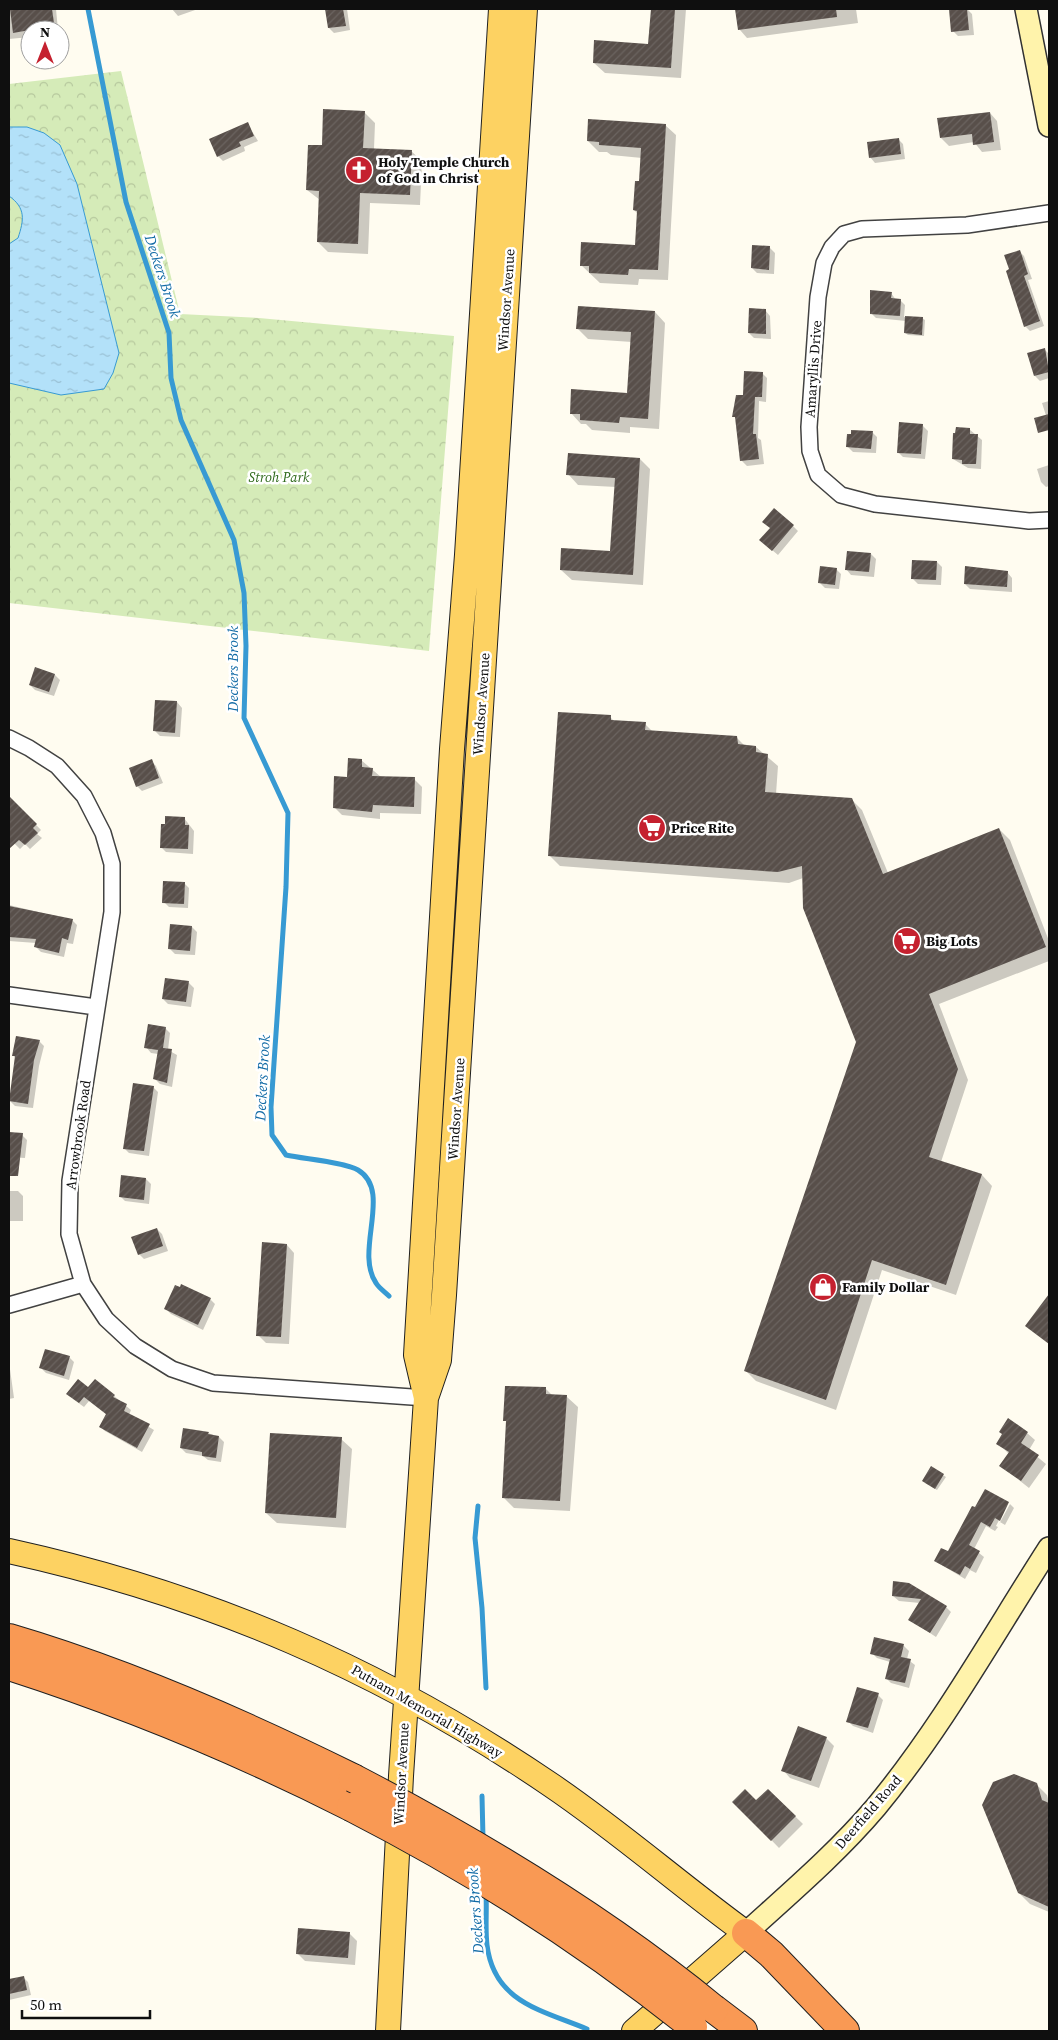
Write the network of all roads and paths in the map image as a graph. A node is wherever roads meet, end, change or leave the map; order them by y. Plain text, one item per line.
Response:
1 (502, 9) edge
2 (525, 9) edge
3 (1026, 9) edge
4 (1049, 126) edge
5 (1049, 213) edge
6 (497, 259) junction
7 (473, 453) junction
8 (497, 455) junction
9 (1049, 520) edge
10 (9, 738) edge
11 (447, 854) junction
12 (471, 861) junction
13 (9, 994) edge
14 (96, 1007) junction
15 (423, 1253) junction
16 (447, 1255) junction
17 (83, 1284) junction
18 (9, 1305) edge
19 (426, 1398) junction
20 (1049, 1548) edge
21 (9, 1551) edge
22 (9, 1638) edge
23 (9, 1666) edge
24 (406, 1696) junction
25 (746, 1934) junction
26 (696, 2029) edge
27 (388, 2031) edge
28 (634, 2031) edge
29 (743, 2031) edge
30 (844, 2031) edge

1 - 6 main road, Windsor Avenue
2 - 6 main road, Windsor Avenue
3 - 4 street
5 - 9 street, Amaryllis Drive
6 - 7 main road, Windsor Avenue
6 - 8 main road, Windsor Avenue
7 - 8 main road
7 - 11 main road, Windsor Avenue
8 - 12 main road, Windsor Avenue
10 - 14 street, Arrowbrook Road
11 - 12 main road
11 - 15 main road, Windsor Avenue
12 - 16 main road, Windsor Avenue
13 - 14 street
14 - 17 street, Arrowbrook Road
15 - 16 main road
15 - 19 main road, Windsor Avenue
16 - 19 main road, Windsor Avenue
17 - 18 street
17 - 19 street, Arrowbrook Road
19 - 24 main road, Windsor Avenue
20 - 25 street, Deerfield Road
21 - 24 main road, Putnam Memorial Highway
22 - 29 highway, bridge
23 - 26 highway, bridge
24 - 25 main road, Putnam Memorial Highway
24 - 27 main road, Windsor Avenue
25 - 28 main road, Deerfield Road
25 - 30 highway

